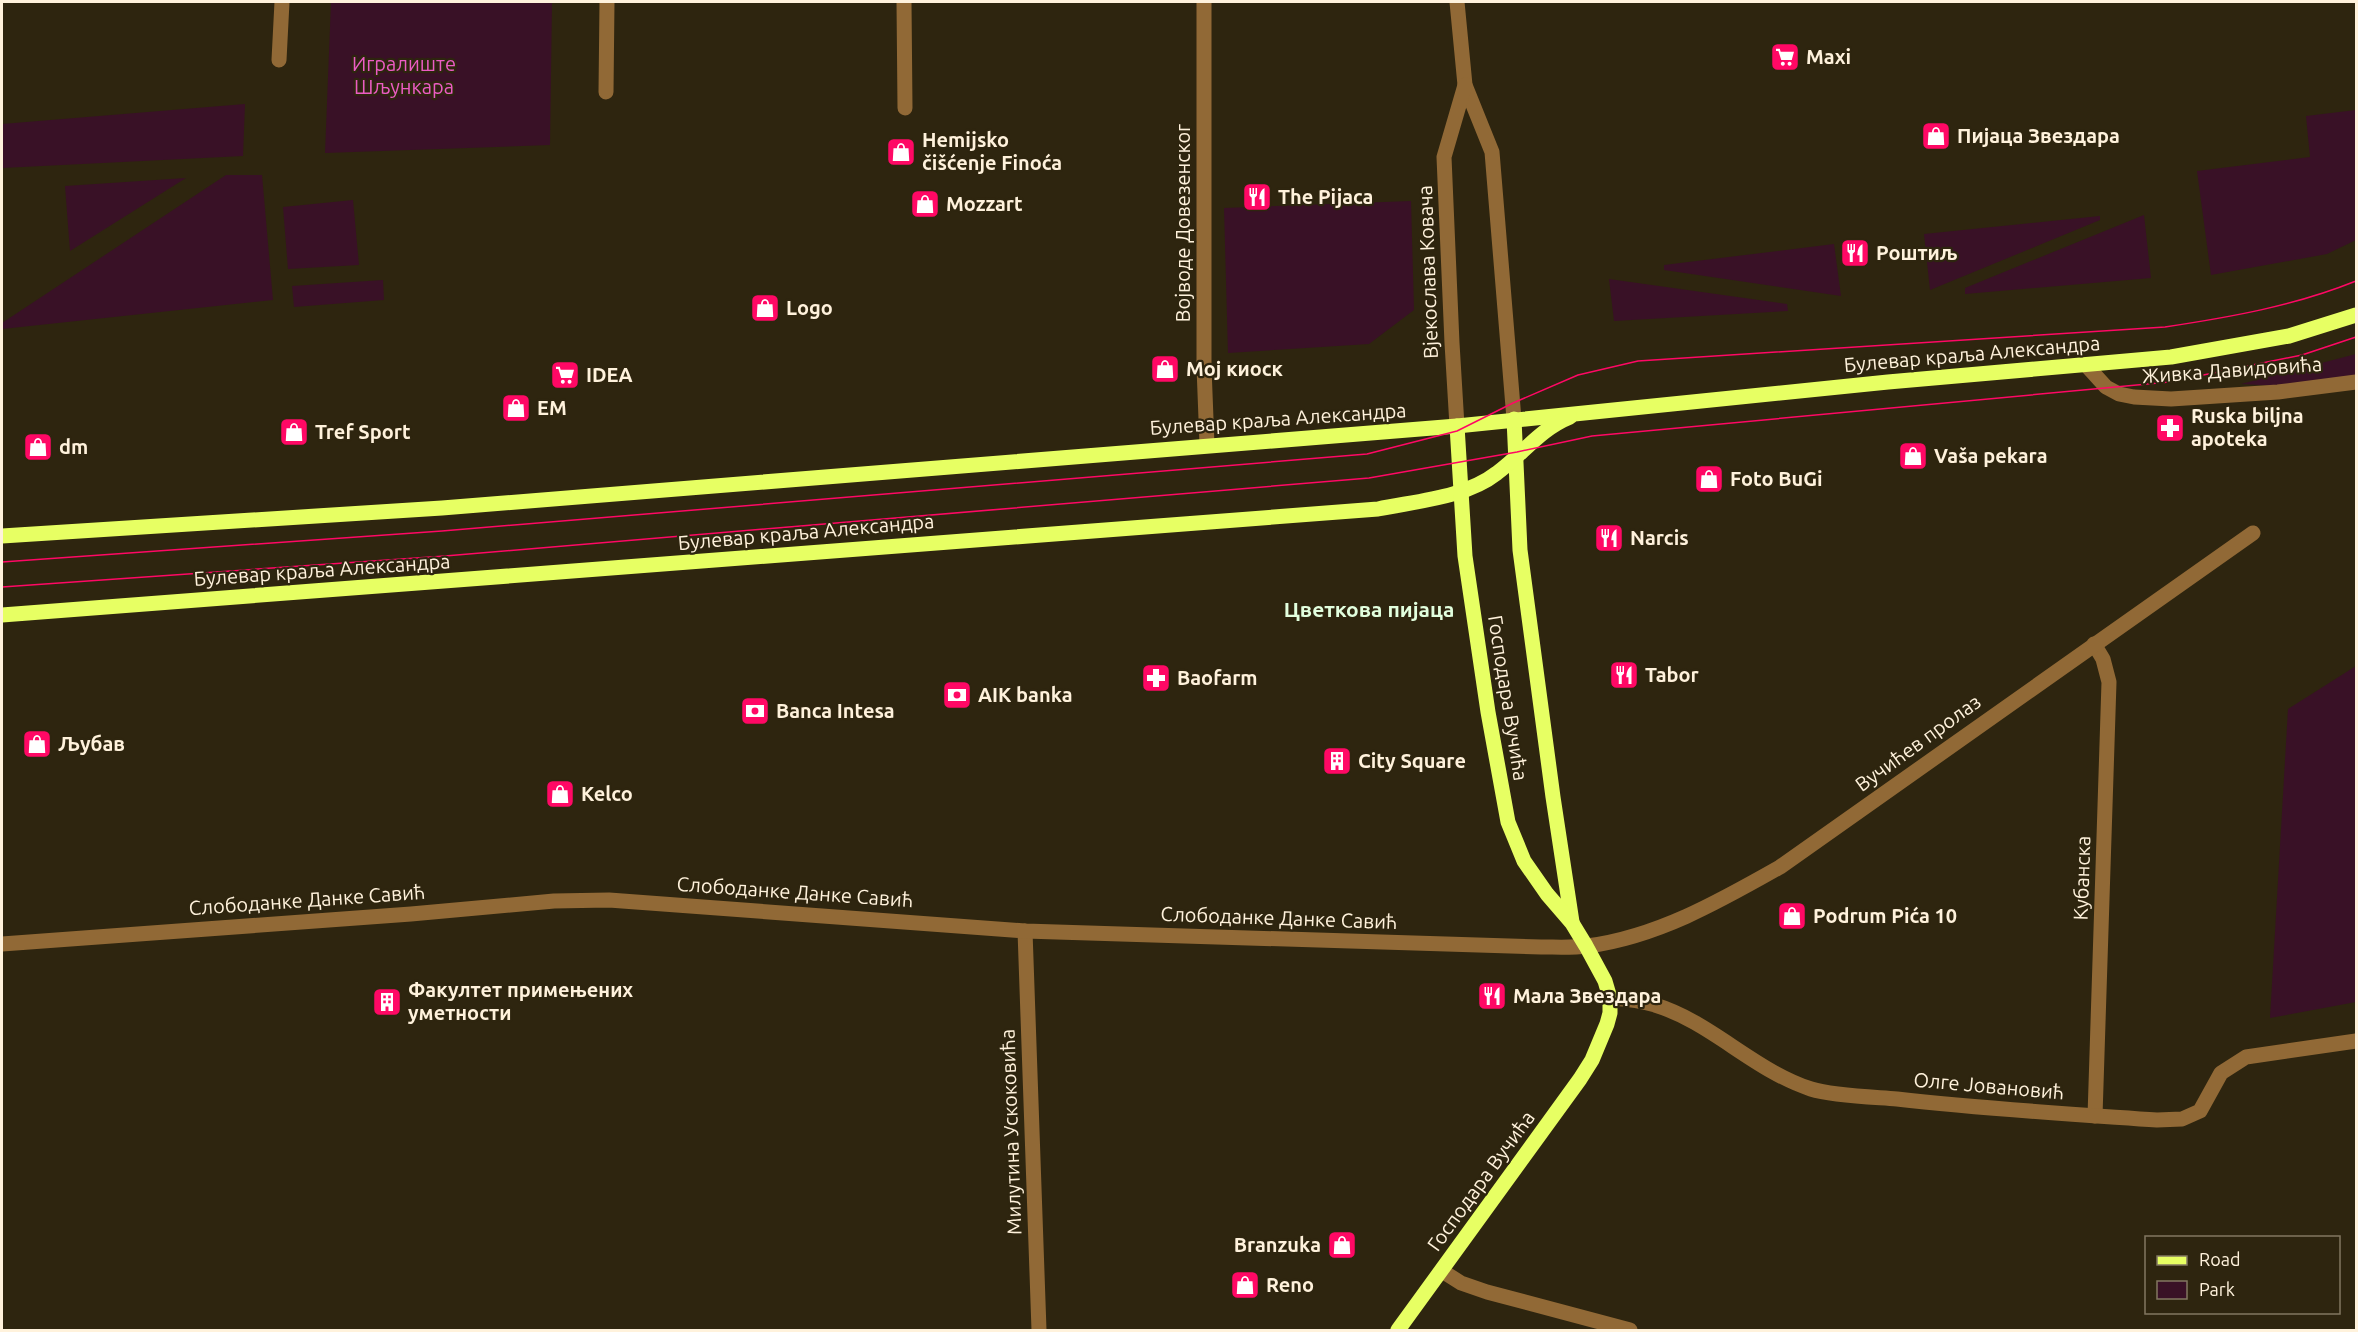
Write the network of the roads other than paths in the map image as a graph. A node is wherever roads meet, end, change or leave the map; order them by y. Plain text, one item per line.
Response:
1 (282, 2) edge
2 (607, 2) edge
3 (904, 2) edge
4 (1204, 2) edge
5 (1457, 2) edge
6 (279, 60) dead end
7 (1465, 85) junction
8 (606, 92) dead end
9 (905, 108) dead end
10 (2356, 315) edge
11 (2086, 365) junction
12 (2356, 382) edge
13 (1587, 411) junction
14 (1514, 419) junction
15 (1457, 426) junction
16 (1207, 445) junction
17 (1517, 456) junction
18 (1460, 460) joint
19 (1461, 491) junction
20 (2253, 533) dead end
21 (2, 536) edge
22 (2, 615) edge
23 (2094, 644) junction
24 (1572, 922) junction
25 (1025, 931) junction
26 (2, 944) edge
27 (1586, 946) junction
28 (1610, 998) junction
29 (2356, 1041) edge
30 (2095, 1116) junction
31 (1442, 1271) junction
32 (1039, 1330) edge
33 (1398, 1330) edge
34 (1630, 1330) edge

1 - 6 street
2 - 8 street
3 - 9 street
4 - 16 street, Војводе Довезенског
5 - 7 street, Вјекослава Ковача
7 - 14 street, Вјекослава Ковача
7 - 15 street, Вјекослава Ковача
10 - 11 main road, Булевар краља Александра
11 - 12 street, Живка Давидовића
11 - 13 main road, Булевар краља Александра
13 - 14 main road, Булевар краља Александра
13 - 17 main road, Булевар краља Александра
14 - 15 main road, Булевар краља Александра
14 - 17 main road, Вјекослава Ковача
15 - 16 main road, Булевар краља Александра
15 - 18 main road, Вјекослава Ковача
16 - 21 main road, Булевар краља Александра
17 - 19 main road, Булевар краља Александра
17 - 24 main road, Господара Вучића
18 - 19 main road, Господара Вучића
19 - 22 main road, Булевар краља Александра
19 - 24 main road, Господара Вучића
20 - 23 street, Вучићев пролаз
23 - 27 street, Вучићев пролаз
23 - 30 street, Кубанска
24 - 27 main road, Господара Вучића
25 - 26 street, Слободанке Данке Савић
25 - 27 street, Слободанке Данке Савић
25 - 32 street, Милутина Ускоковића
27 - 28 main road, Господара Вучића
28 - 30 street, Олге Јовановић
28 - 31 main road, Господара Вучића
29 - 30 street, Олге Јовановић
31 - 33 main road, Господара Вучића
31 - 34 street

